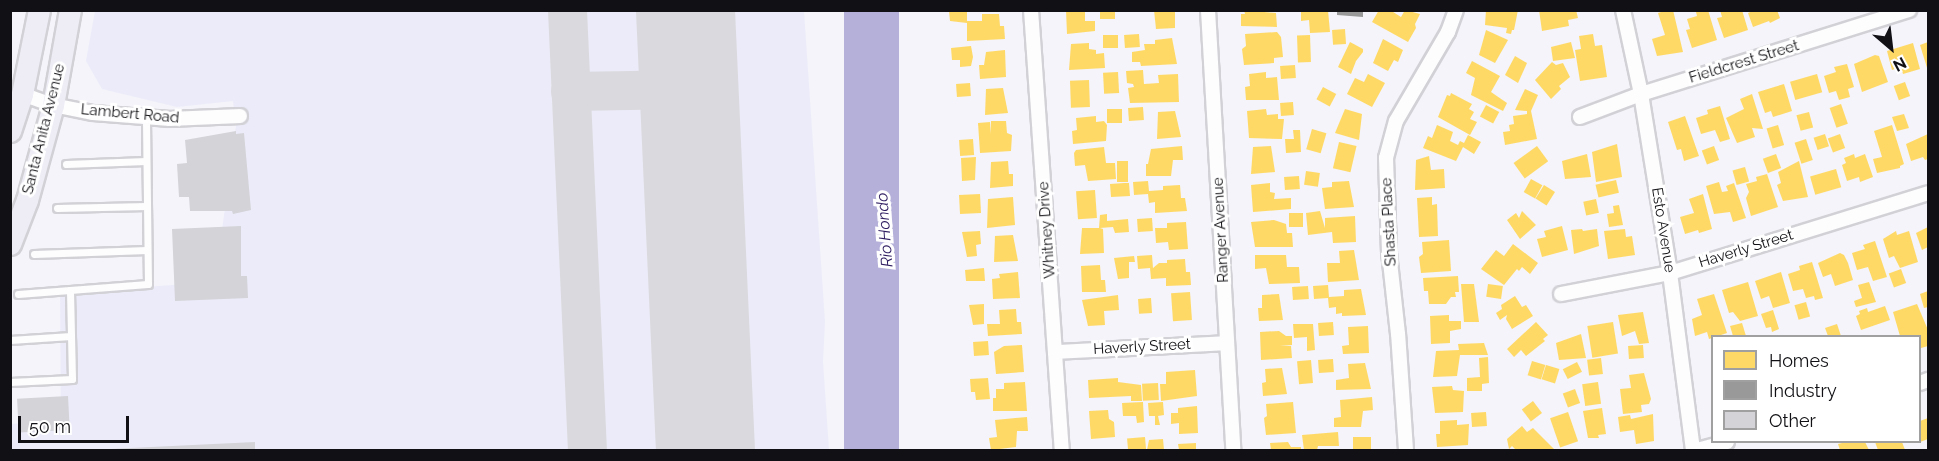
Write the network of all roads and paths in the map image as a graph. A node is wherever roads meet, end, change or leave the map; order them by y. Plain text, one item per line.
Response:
1 (39, 10) edge
2 (70, 10) edge
3 (1031, 10) edge
4 (1208, 10) edge
5 (1456, 10) edge
6 (1623, 10) edge
7 (1909, 10) edge
8 (22, 93) junction
9 (1641, 94) junction
10 (53, 105) junction
11 (240, 116) dead end
12 (146, 117) junction
13 (1580, 117) dead end
14 (10, 131) edge
15 (146, 160) junction
16 (66, 164) dead end
17 (1929, 193) edge
18 (147, 206) junction
19 (57, 208) dead end
20 (10, 244) edge
21 (147, 250) junction
22 (34, 254) dead end
23 (1670, 273) junction
24 (70, 290) junction
25 (18, 294) dead end
26 (1562, 294) dead end
27 (71, 336) junction
28 (10, 340) edge
29 (1227, 343) junction
30 (1056, 351) junction
31 (10, 382) edge
32 (1720, 443) edge
33 (1062, 450) edge
34 (1233, 450) edge
35 (1406, 450) edge
36 (1695, 450) edge

1 - 8 main road, Santa Anita Avenue
2 - 10 main road, Santa Anita Avenue
3 - 30 street, Whitney Drive
4 - 29 street, Ranger Avenue
5 - 35 street, Shasta Place
6 - 9 street, Esto Avenue
7 - 9 street, Fieldcrest Street
8 - 10 street, Lambert Road
8 - 14 main road, Santa Anita Avenue
9 - 13 street, Fieldcrest Street
9 - 23 street, Esto Avenue
10 - 12 street, Lambert Road
10 - 20 main road, Santa Anita Avenue
11 - 12 street, Lambert Road
12 - 15 lane
15 - 16 lane
15 - 18 lane
17 - 23 street, Haverly Street
18 - 19 lane
18 - 21 lane
21 - 22 lane
21 - 24 lane
23 - 26 street, Haverly Street
23 - 36 street, Esto Avenue
24 - 25 lane
24 - 27 lane
27 - 28 lane
27 - 31 lane
29 - 30 street, Haverly Street
29 - 34 street, Ranger Avenue
30 - 33 street, Whitney Drive
32 - 36 street

